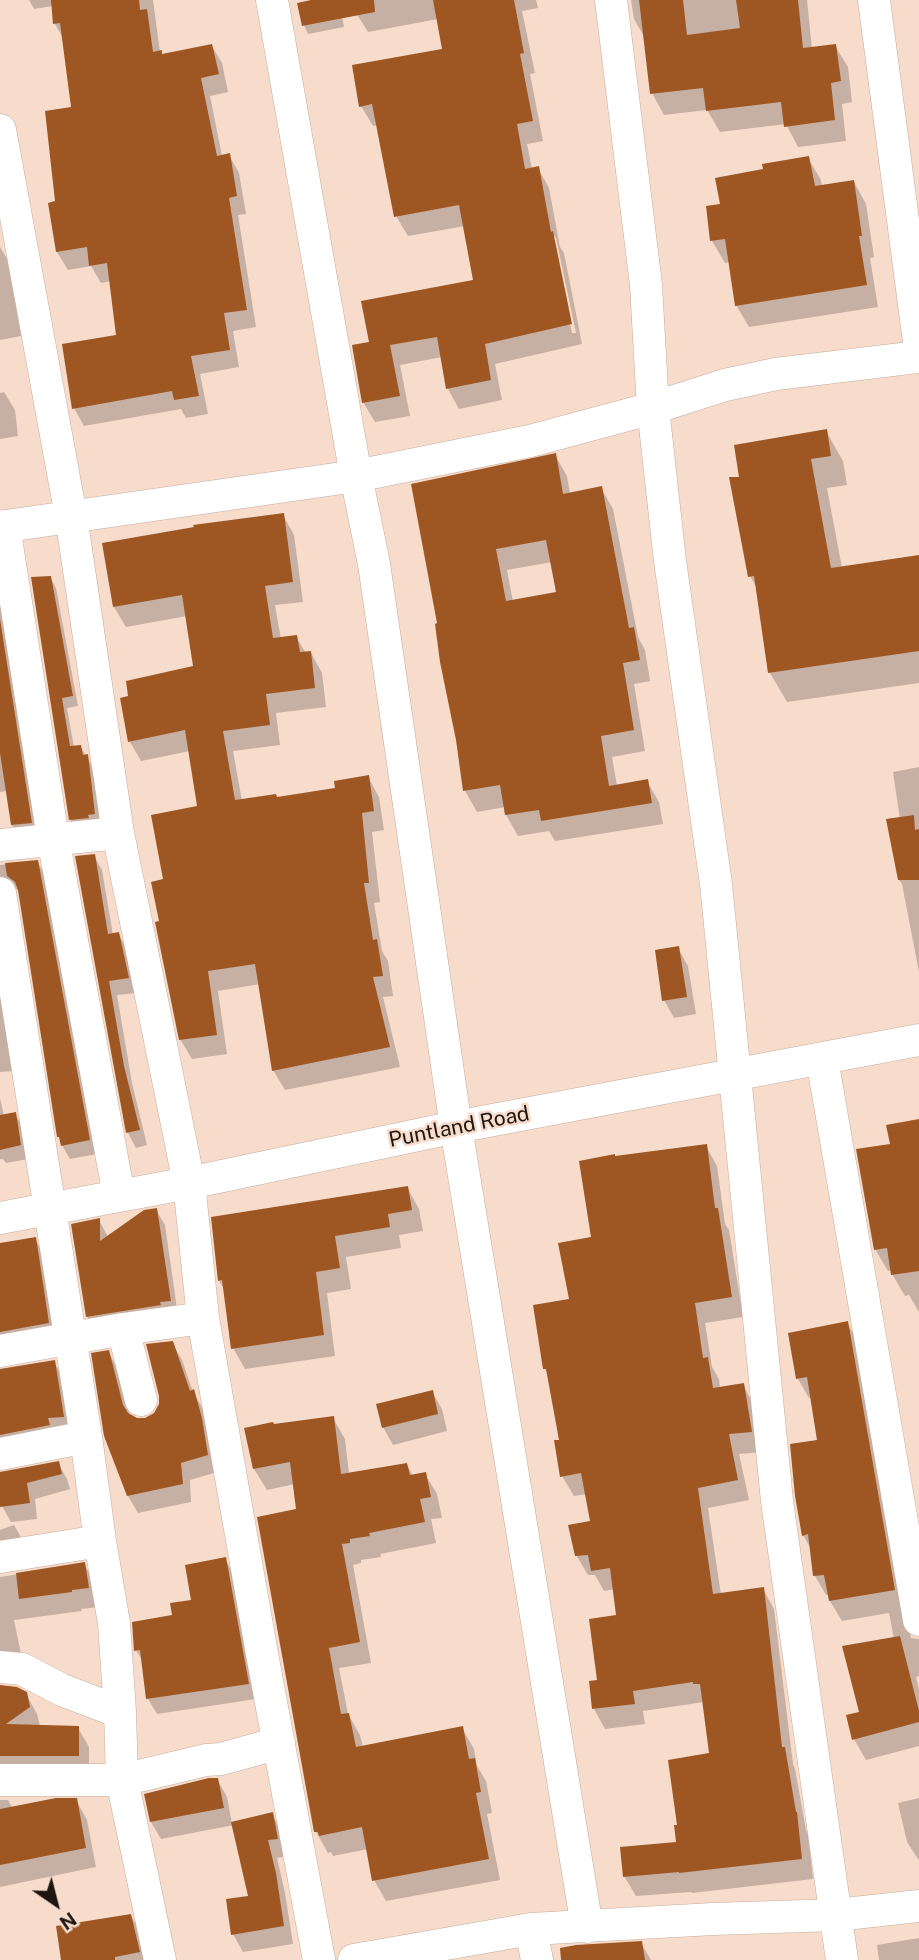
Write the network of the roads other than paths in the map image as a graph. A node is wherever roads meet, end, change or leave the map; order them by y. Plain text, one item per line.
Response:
1 (272, 0) edge
2 (611, 0) edge
3 (874, 0) edge
4 (0, 130) edge
5 (919, 342) edge
6 (919, 357) edge
7 (653, 408) junction
8 (356, 476) junction
9 (71, 516) junction
10 (2, 526) edge
11 (118, 833) junction
12 (53, 838) junction
13 (0, 845) edge
14 (0, 893) edge
15 (919, 1040) edge
16 (822, 1059) junction
17 (734, 1074) junction
18 (456, 1127) junction
19 (189, 1184) junction
20 (119, 1196) junction
21 (50, 1208) junction
22 (0, 1215) edge
23 (203, 1318) junction
24 (123, 1329) junction
25 (69, 1338) junction
26 (0, 1351) edge
27 (141, 1400) dead end
28 (86, 1437) junction
29 (0, 1454) edge
30 (100, 1541) junction
31 (0, 1557) edge
32 (919, 1620) edge
33 (0, 1667) edge
34 (120, 1712) junction
35 (279, 1743) junction
36 (0, 1780) edge
37 (122, 1780) junction
38 (919, 1906) edge
39 (836, 1915) junction
40 (587, 1927) junction
41 (531, 1929) junction
42 (437, 1952) edge
43 (160, 1960) edge
44 (319, 1960) edge
45 (354, 1960) edge
46 (537, 1960) edge
47 (842, 1960) edge

1 - 8 street
2 - 7 street
3 - 5 street
4 - 9 street
6 - 7 street
7 - 8 street
7 - 17 street
8 - 9 street
8 - 18 street
9 - 10 street
9 - 11 street
10 - 12 street
11 - 12 street
11 - 19 street
12 - 13 street
12 - 20 street
14 - 21 street
15 - 16 street, Puntland Road
16 - 17 street, Puntland Road
16 - 32 street
17 - 18 street, Puntland Road
17 - 39 street
18 - 19 street, Puntland Road
18 - 40 street
19 - 20 street, Puntland Road
19 - 23 street
20 - 21 street, Puntland Road
21 - 22 street, Puntland Road
21 - 25 street
23 - 24 street
23 - 35 street
24 - 25 street
24 - 27 street
25 - 26 street
25 - 28 street
28 - 29 street
28 - 30 street
30 - 31 street
30 - 34 street
33 - 34 street
34 - 37 street
35 - 37 street
35 - 44 street
36 - 37 street
37 - 43 street
38 - 39 street
39 - 40 street
39 - 47 street
40 - 41 street
41 - 42 street
41 - 46 street
42 - 45 street

